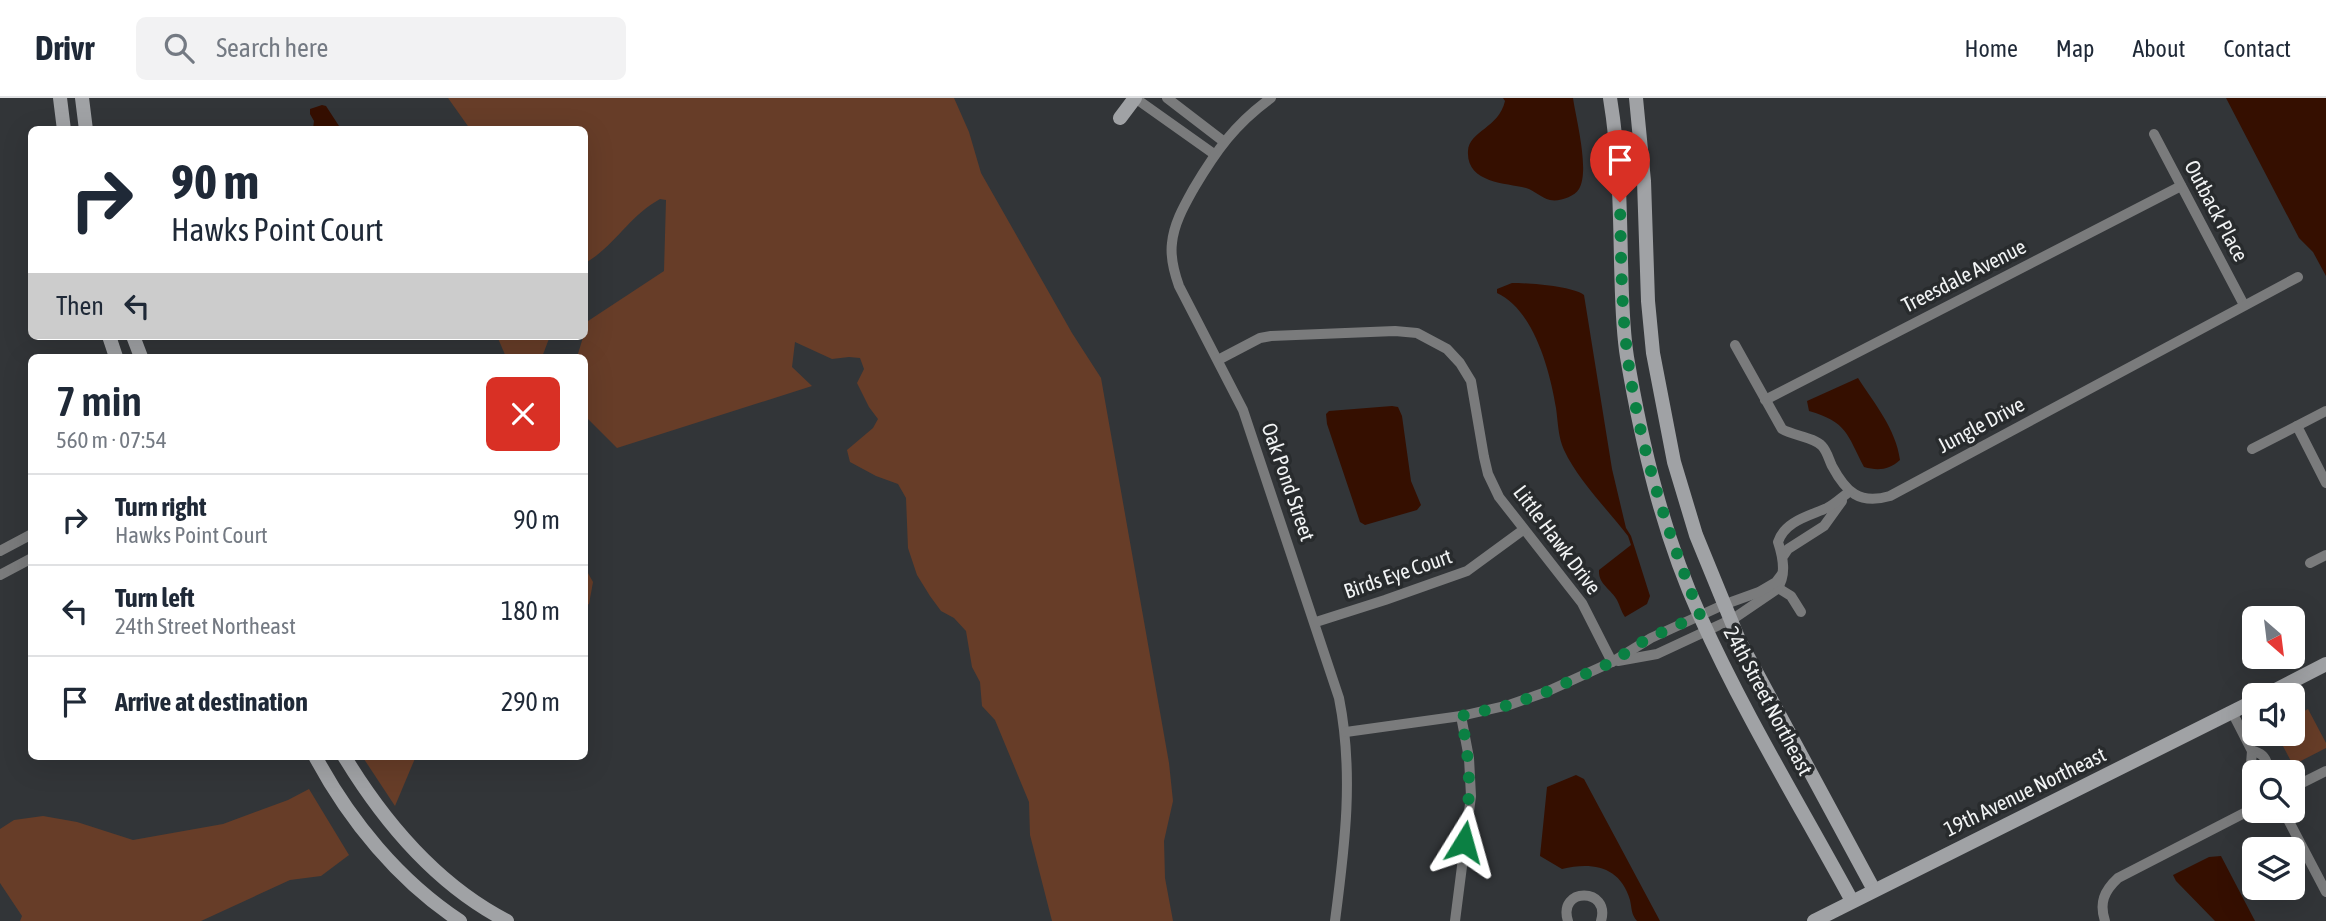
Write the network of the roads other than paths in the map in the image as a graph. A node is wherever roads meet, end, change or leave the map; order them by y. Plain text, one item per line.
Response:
1 (60, 98) edge
2 (82, 98) edge
3 (1135, 98) edge
4 (1167, 98) edge
5 (1271, 98) edge
6 (1610, 98) edge
7 (1636, 98) edge
8 (1120, 118) dead end
9 (64, 126) edge
10 (86, 126) edge
11 (2154, 134) dead end
12 (1223, 141) junction
13 (1214, 155) junction
14 (2180, 186) junction
15 (2298, 277) dead end
16 (2244, 305) junction
17 (1735, 345) dead end
18 (1218, 360) junction
19 (1765, 400) junction
20 (2326, 411) edge
21 (2297, 426) junction
22 (2252, 449) dead end
23 (2326, 483) edge
24 (1849, 492) junction
25 (1523, 530) junction
26 (28, 536) edge
27 (1, 550) edge
28 (1784, 555) junction
29 (2326, 555) edge
30 (28, 560) edge
31 (2310, 563) dead end
32 (13, 569) junction
33 (1782, 574) junction
34 (0, 575) edge
35 (1778, 588) junction
36 (1723, 605) junction
37 (1801, 612) dead end
38 (1700, 615) junction
39 (1730, 621) junction
40 (1316, 622) junction
41 (1707, 631) junction
42 (1612, 662) junction
43 (2326, 664) edge
44 (2289, 683) edge
45 (2242, 707) edge
46 (2232, 712) junction
47 (1461, 716) junction
48 (1346, 732) junction
49 (2252, 751) junction
50 (318, 760) edge
51 (347, 760) edge
52 (2251, 760) edge
53 (2266, 760) edge
54 (2326, 771) edge
55 (2305, 782) edge
56 (2242, 814) edge
57 (2290, 823) edge
58 (1874, 890) junction
59 (2326, 892) edge
60 (1852, 901) junction
61 (460, 921) edge
62 (507, 921) edge
63 (1335, 921) edge
64 (1455, 921) edge
65 (1568, 921) edge
66 (1601, 921) edge
67 (1814, 921) edge
68 (2105, 921) edge

1 - 9 street
2 - 10 street
3 - 8 street
3 - 13 street
4 - 12 street
5 - 12 street, Oak Pond Street
6 - 38 street, 24th Street Northeast
7 - 36 street, 24th Street Northeast
11 - 14 street, Outback Place
12 - 13 street, Oak Pond Street
13 - 18 street, Oak Pond Street
14 - 16 street, Outback Place
14 - 19 street, Treesdale Avenue
15 - 16 street, Jungle Drive
16 - 24 street, Jungle Drive
17 - 19 street
18 - 25 street, Little Hawk Drive
18 - 40 street, Oak Pond Street
19 - 24 street
20 - 21 street
21 - 22 street
21 - 23 street
24 - 28 street
24 - 28 street
25 - 40 street, Birds Eye Court
25 - 42 street, Little Hawk Drive
26 - 27 street
27 - 32 street
28 - 33 street
29 - 31 street
30 - 32 street
32 - 34 street
33 - 35 street
33 - 36 street
35 - 37 street
35 - 39 street
36 - 38 street
36 - 39 street, 24th Street Northeast
38 - 41 street, 24th Street Northeast
38 - 42 street
39 - 41 street
39 - 58 street, 24th Street Northeast
40 - 48 street, Oak Pond Street
41 - 42 street
41 - 60 street, 24th Street Northeast
42 - 47 street
43 - 44 street
45 - 46 street, 19th Avenue Northeast
46 - 49 street
46 - 58 street, 19th Avenue Northeast
47 - 48 street
47 - 64 street
48 - 63 street, Oak Pond Street
49 - 52 street
49 - 53 street
50 - 61 street
51 - 62 street
54 - 55 street
56 - 68 street
57 - 59 street
58 - 60 street, 19th Avenue Northeast
60 - 67 street, 19th Avenue Northeast
65 - 66 street

